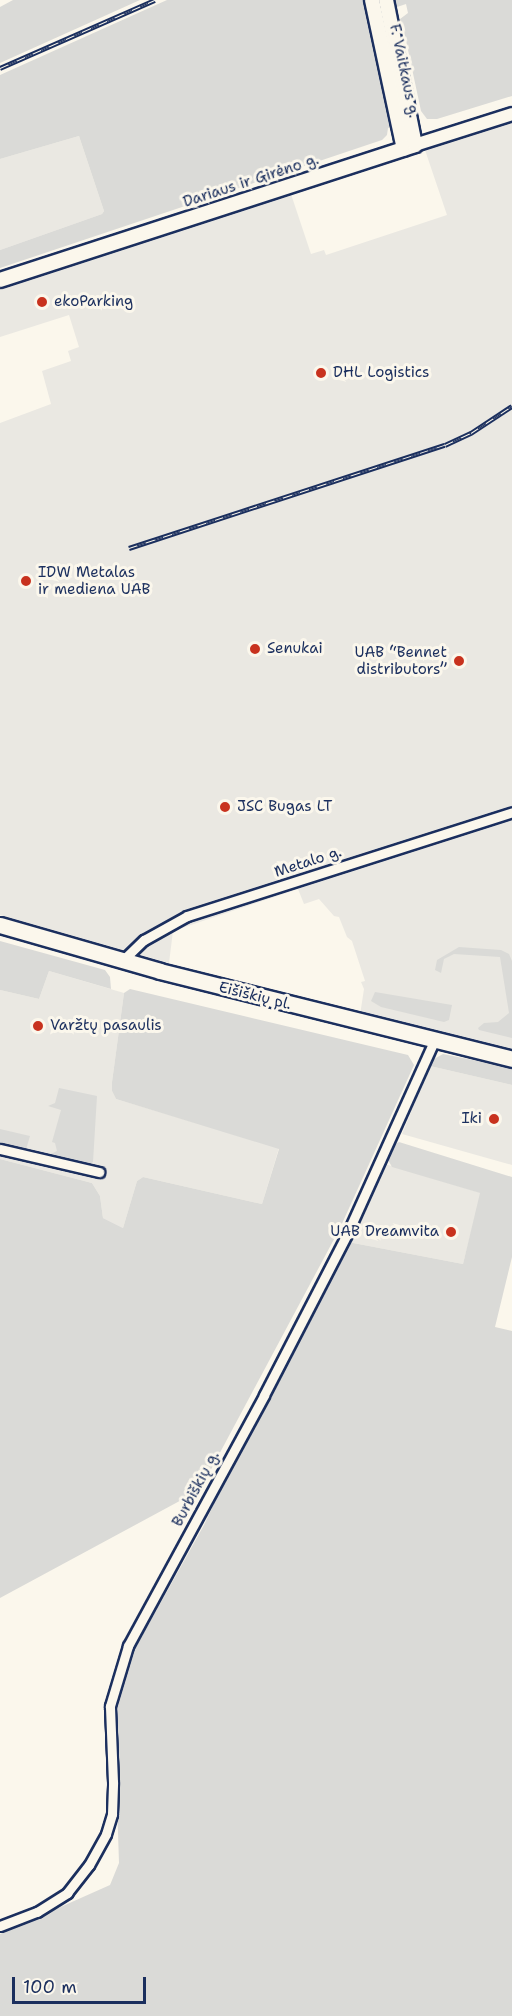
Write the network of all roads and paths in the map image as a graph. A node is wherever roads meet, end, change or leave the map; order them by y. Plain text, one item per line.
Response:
1 (372, 0) edge
2 (386, 0) edge
3 (512, 114) edge
4 (409, 147) junction
5 (0, 280) edge
6 (512, 812) edge
7 (0, 925) edge
8 (123, 960) junction
9 (434, 1041) junction
10 (512, 1059) edge
11 (0, 1149) edge
12 (99, 1172) dead end
13 (0, 1926) edge

1 - 4 main road, F. Vaitkaus g.
2 - 4 main road, F. Vaitkaus g.
3 - 4 street, Dariaus ir Girėno g.
4 - 5 main road, Dariaus ir Girėno g.
6 - 8 street, Metalo g.
7 - 8 main road, Eišiškių pl.
8 - 9 main road, Eišiškių pl.
9 - 10 main road, Eišiškių pl.
9 - 13 street, Burbiškių g.
11 - 12 street

